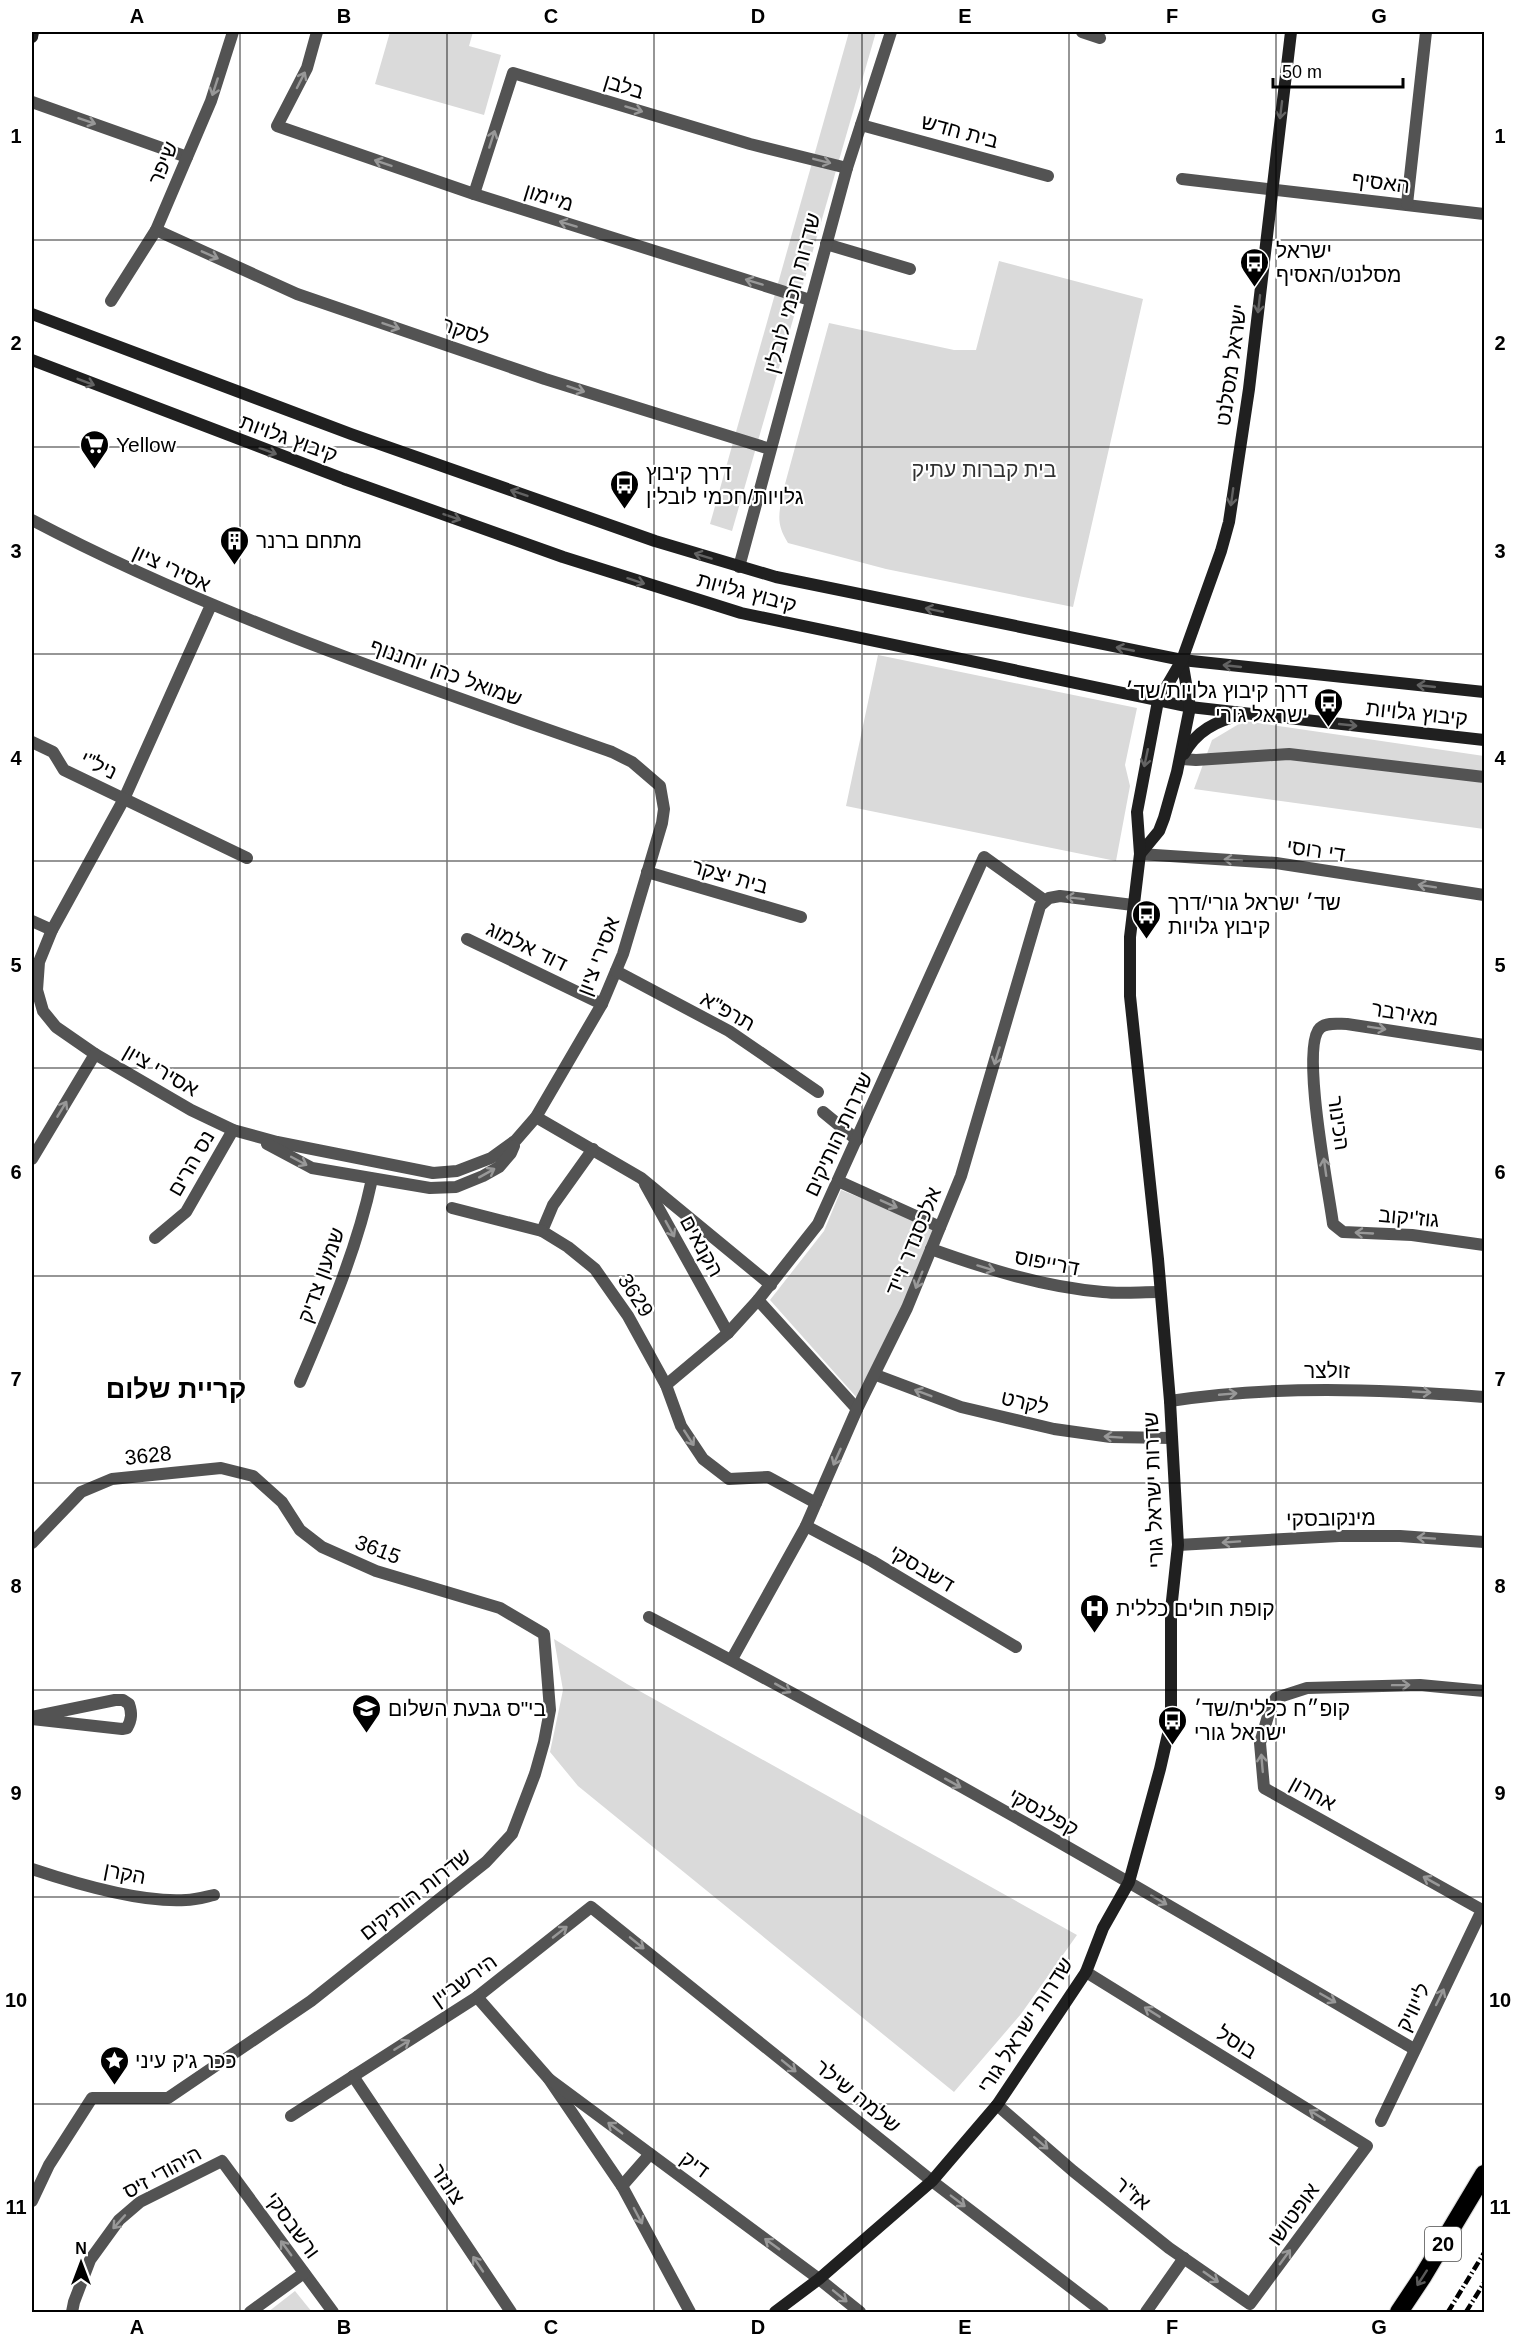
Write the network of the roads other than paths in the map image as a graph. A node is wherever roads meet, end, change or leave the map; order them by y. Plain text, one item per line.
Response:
1 (33, 32) edge
2 (233, 32) edge
3 (317, 32) edge
4 (891, 32) edge
5 (1082, 32) edge
6 (1291, 32) edge
7 (1426, 32) edge
8 (32, 38) edge
9 (1100, 38) dead end
10 (32, 102) edge
11 (861, 125) junction
12 (187, 156) junction
13 (847, 168) junction
14 (1048, 176) dead end
15 (1182, 179) dead end
16 (1272, 189) junction
17 (474, 195) junction
18 (1407, 204) junction
19 (1485, 214) edge
20 (156, 230) junction
21 (826, 244) junction
22 (910, 269) dead end
23 (810, 300) junction
24 (111, 301) dead end
25 (32, 314) edge
26 (32, 360) edge
27 (770, 449) junction
28 (32, 520) edge
29 (739, 567) junction
30 (211, 605) junction
31 (1182, 660) junction
32 (1485, 692) edge
33 (1158, 701) junction
34 (1190, 707) junction
35 (1248, 714) junction
36 (1485, 740) edge
37 (32, 742) edge
38 (1182, 759) junction
39 (1177, 772) junction
40 (1485, 777) edge
41 (660, 786) joint
42 (124, 799) junction
43 (1140, 854) junction
44 (247, 858) dead end
45 (648, 872) junction
46 (1485, 895) edge
47 (1044, 900) junction
48 (1133, 905) junction
49 (801, 917) dead end
50 (32, 921) edge
51 (52, 930) junction
52 (467, 939) dead end
53 (616, 971) junction
54 (602, 1004) junction
55 (1320, 1028) joint
56 (1485, 1045) edge
57 (95, 1054) junction
58 (818, 1092) dead end
59 (823, 1112) dead end
60 (536, 1117) junction
61 (233, 1130) junction
62 (247, 1134) junction
63 (516, 1140) junction
64 (857, 1140) junction
65 (593, 1149) junction
66 (32, 1159) edge
67 (641, 1178) junction
68 (372, 1179) junction
69 (838, 1181) junction
70 (452, 1208) dead end
71 (1333, 1224) joint
72 (940, 1227) junction
73 (542, 1231) junction
74 (154, 1238) dead end
75 (1485, 1245) edge
76 (931, 1249) junction
77 (771, 1285) junction
78 (1159, 1292) junction
79 (758, 1300) junction
80 (728, 1333) junction
81 (876, 1375) junction
82 (300, 1382) dead end
83 (666, 1384) junction
84 (1485, 1396) edge
85 (1170, 1401) junction
86 (857, 1410) junction
87 (1171, 1438) junction
88 (221, 1468) joint
89 (816, 1503) junction
90 (806, 1526) junction
91 (1485, 1542) edge
92 (32, 1543) edge
93 (1178, 1545) junction
94 (649, 1617) dead end
95 (544, 1634) joint
96 (1016, 1647) dead end
97 (732, 1659) junction
98 (1485, 1691) edge
99 (32, 1718) edge
100 (32, 1869) edge
101 (1129, 1882) junction
102 (214, 1895) dead end
103 (591, 1907) joint
104 (1482, 1910) joint
105 (1086, 1972) junction
106 (477, 1997) junction
107 (1414, 2049) junction
108 (353, 2076) junction
109 (549, 2079) junction
110 (997, 2105) junction
111 (291, 2116) dead end
112 (1381, 2121) dead end
113 (1367, 2146) joint
114 (650, 2154) junction
115 (222, 2161) joint
116 (1485, 2174) edge
117 (932, 2181) junction
118 (622, 2186) junction
119 (32, 2201) edge
120 (1184, 2258) junction
121 (304, 2273) junction
122 (819, 2279) junction
123 (1250, 2304) joint
124 (72, 2313) edge
125 (250, 2313) edge
126 (333, 2313) edge
127 (511, 2313) edge
128 (690, 2313) edge
129 (776, 2313) edge
130 (860, 2313) edge
131 (1103, 2313) edge
132 (1146, 2313) edge
133 (1399, 2313) edge

1 - 8 main road
2 -> 12 street, שיפר
17 -> 3 street, מיימון
4 - 11 street, שדרות חכמי לובלין
5 - 9 street
6 -> 16 main road, ישראל מסלנט
7 - 18 street
10 -> 12 street
11 - 13 street, שדרות חכמי לובלין
11 - 14 street, בית חדש
12 - 20 street, שיפר
17 -> 13 street, בלבן
13 - 21 street, שדרות חכמי לובלין
15 - 16 street
16 - 18 street, האסיף
16 -> 31 main road, ישראל מסלנט
23 -> 17 street, מיימון
18 - 19 street, האסיף
20 - 24 street, שיפר
20 -> 27 street, לסקר
21 - 22 street
21 - 23 street, שדרות חכמי לובלין
23 - 27 street, שדרות חכמי לובלין
29 -> 25 main road, קיבוץ גלויות
26 -> 33 main road, קיבוץ גלויות
27 - 29 street, שדרות חכמי לובלין
28 - 30 street, אסירי ציון
31 -> 29 main road, קיבוץ גלויות
30 - 41 street, שמואל כהן יוחננוף
30 - 42 street, אסירי ציון
32 -> 31 main road, קיבוץ גלויות
31 - 33 main road, שדרות ישראל גורי
31 - 34 main road
33 - 34 main road, קיבוץ גלויות
33 -> 43 main road, שדרות ישראל גורי
34 - 35 main road, קיבוץ גלויות
34 - 39 main road
35 -> 36 main road, קיבוץ גלויות
35 - 38 main road
37 - 42 street, ניל"י
38 - 39 main road
38 - 40 street
39 - 43 main road
41 - 45 street, אסירי ציון
42 - 44 street
42 - 51 street, אסירי ציון
46 -> 43 street, די רוסי
43 - 48 main road, שדרות ישראל גורי
45 - 49 street, בית יצקר
45 - 53 street, אסירי ציון
48 -> 47 street
47 - 64 street, שדרות הותיקים
47 -> 72 street, אלכסנדר זייד
48 - 78 main road, שדרות ישראל גורי
50 - 51 street
51 - 57 street, אסירי ציון
52 - 54 street, דוד אלמוג
53 - 54 street, אסירי ציון
53 - 58 street, תרפ"א
54 - 60 street, אסירי ציון
55 -> 56 street, מאירבר
71 -> 55 street, הכינור
57 - 61 street, אסירי ציון
66 -> 57 street
59 - 64 street
60 - 63 street, אסירי ציון
60 - 65 street, הקנאים
61 - 62 street, אסירי ציון
61 - 74 street, נס הרים
62 - 63 street, אסירי ציון
62 -> 68 street
68 -> 63 street
64 - 69 street, שדרות הותיקים
65 - 67 street, הקנאים
65 - 73 street
67 - 77 street, הקנאים
67 -> 80 street, הקנאים
68 - 82 street, שמעון צדיק
69 -> 72 street
69 - 77 street, שדרות הותיקים
70 - 73 street, 3629
75 -> 71 street, גוז'יקוב
72 - 76 street, אלכסנדר זייד
73 - 83 street, 3629
76 -> 78 street, דרייפוס
76 -> 81 street, אלכסנדר זייד
77 - 79 street, שדרות הותיקים
78 - 85 main road, שדרות ישראל גורי
79 - 80 street, שדרות הותיקים
79 - 86 street
80 - 83 street, שדרות הותיקים
81 - 86 street, אלכסנדר זייד
87 -> 81 street, לקרט
83 -> 89 street, 3629
85 -> 84 street, זולצר
85 - 87 main road, שדרות ישראל גורי
86 -> 89 street, אלכסנדר זייד
87 - 93 main road, שדרות ישראל גורי
88 - 92 street, 3628
88 - 95 street, 3615
89 - 90 street, אלכסנדר זייד
90 - 96 street, דשבסקי
90 - 97 street, אלכסנדר זייד
91 -> 93 street, מינקובסקי
93 - 101 main road, שדרות ישראל גורי
94 - 97 street, קפלנסקי
95 - 119 street, שדרות הותיקים
97 -> 101 street, קפלנסקי
104 -> 98 street, אחרון
99 - 99 street
100 - 102 street, הקרן
101 - 105 main road, שדרות ישראל גורי
101 -> 107 street, קפלנסקי
106 -> 103 street, הירשביין
103 -> 117 street, שלמה שילר
107 -> 104 street, לייוויק
105 - 110 main road, שדרות ישראל גורי
113 -> 105 street, בוסל
108 -> 106 street, הירשביין
106 - 109 street, דיק
107 - 112 street, לייוויק
108 - 111 street
127 -> 108 street, צונזר
114 -> 109 street, דיק
109 - 118 street, דיק
110 - 117 main road, שדרות ישראל גורי
110 -> 120 street, אז"ר
123 -> 113 street, אופטושו
114 - 118 street
122 -> 114 street, דיק
121 -> 115 street, ורשבסקי
115 -> 124 street, היהודי זיס
116 -> 133 highway, 20
117 - 122 main road, שדרות ישראל גורי
117 -> 131 street, שלמה שילר
118 -> 128 street, דיק
120 -> 123 street, אז"ר
120 - 132 street
121 - 125 street
121 - 126 street, ורשבסקי
122 - 129 main road, שדרות ישראל גורי
122 -> 130 street, דיק

